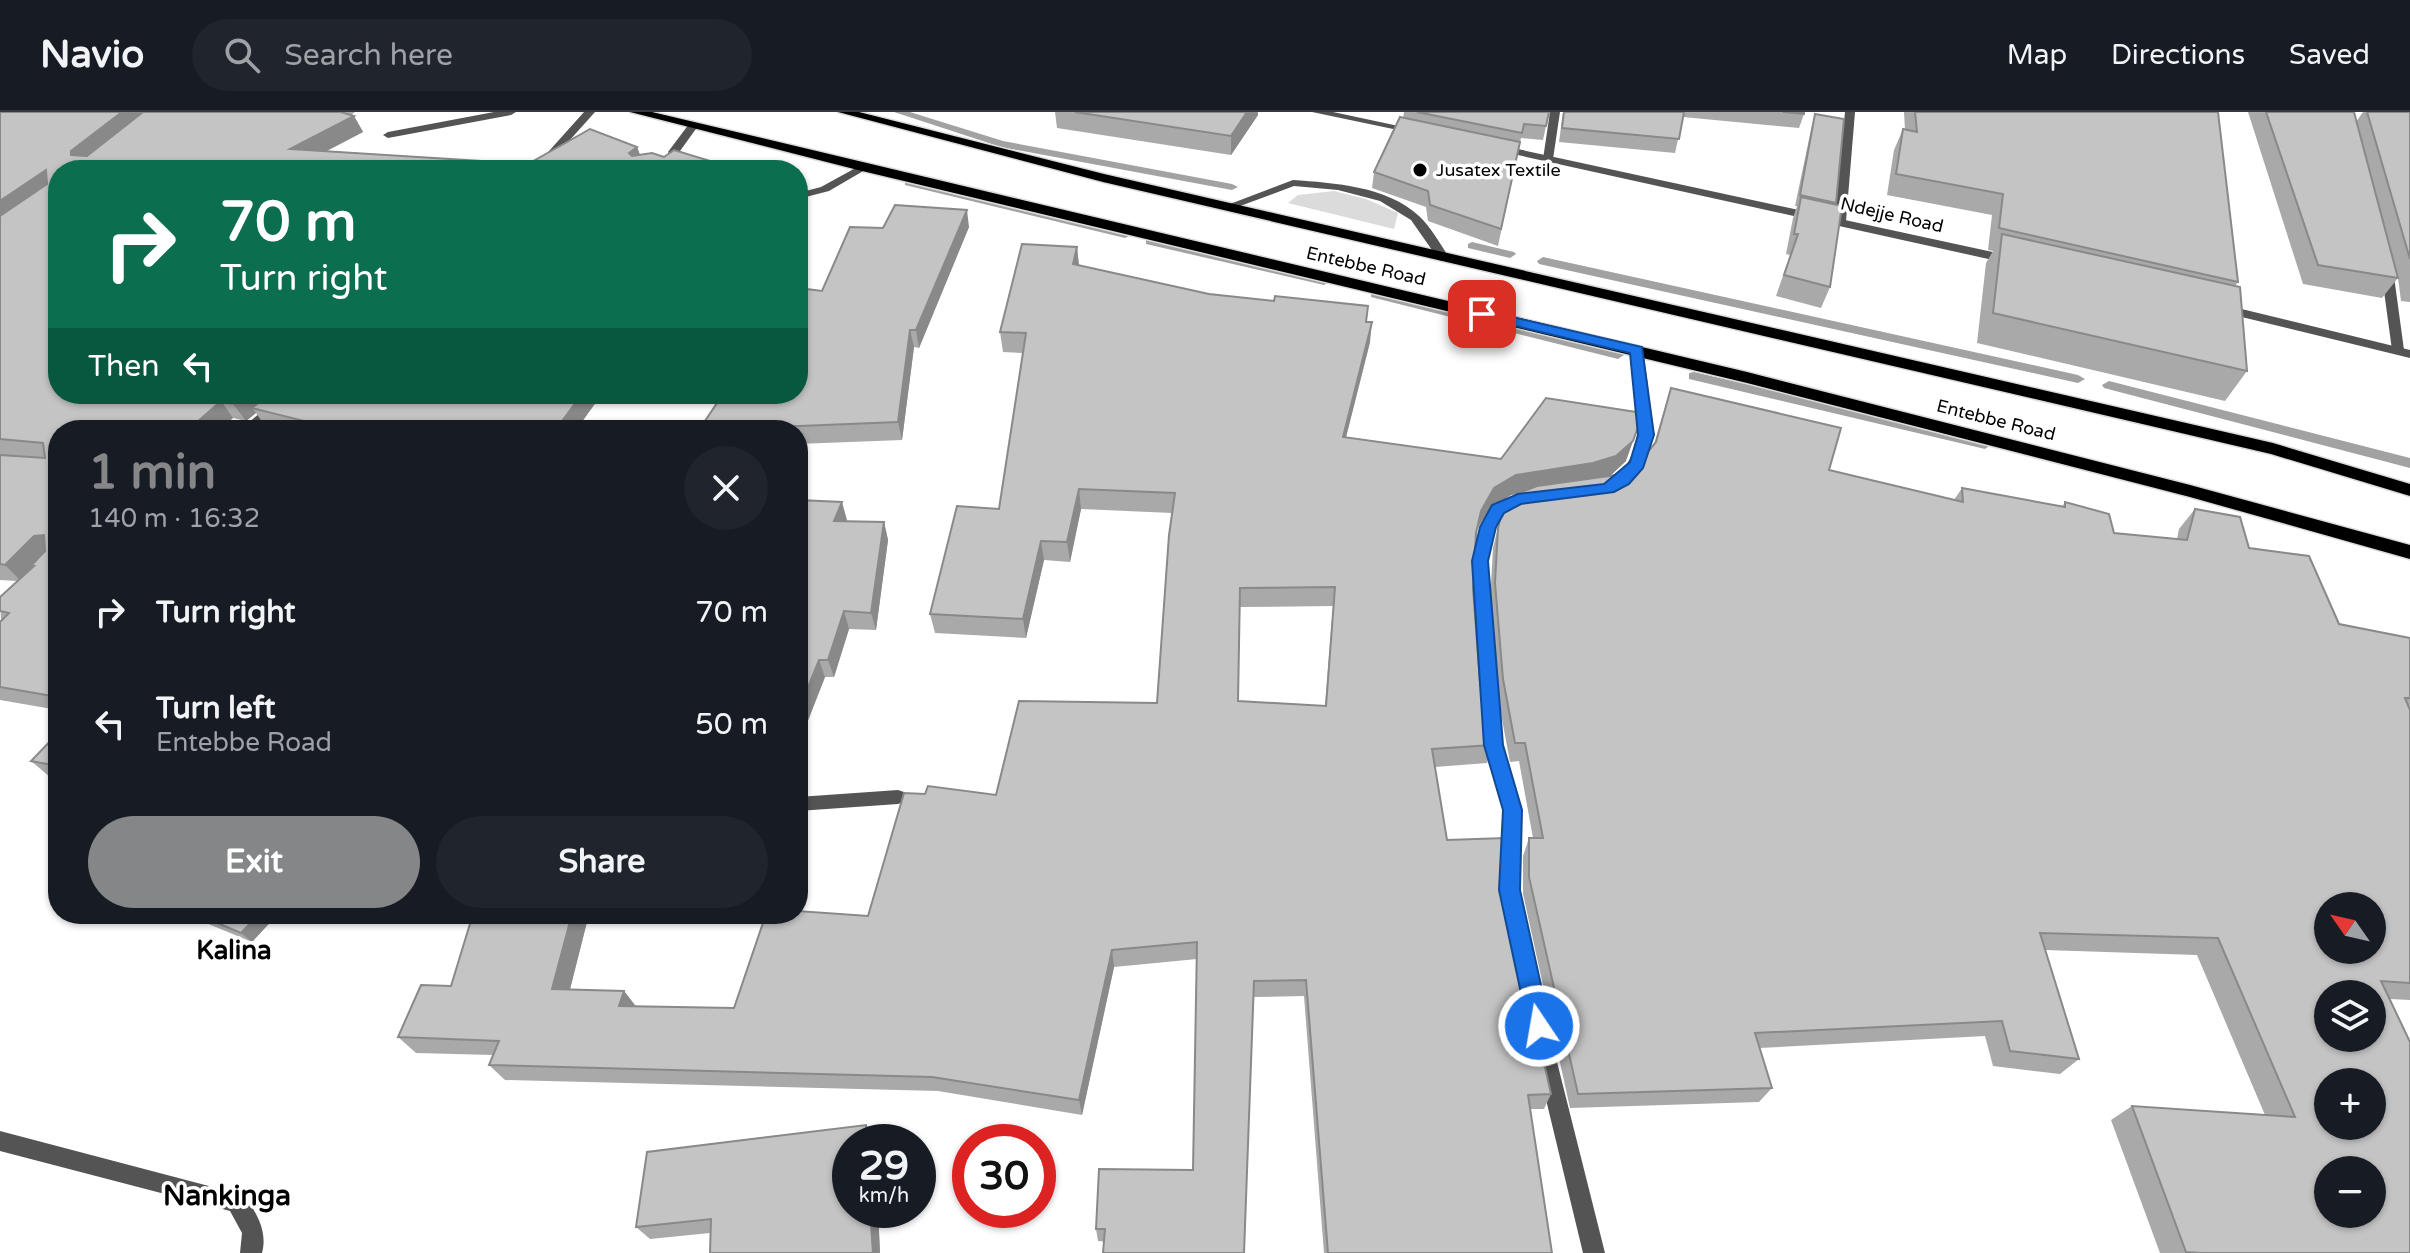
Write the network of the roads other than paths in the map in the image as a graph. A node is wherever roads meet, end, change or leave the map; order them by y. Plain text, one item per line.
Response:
1 (511, 112) edge
2 (590, 112) edge
3 (636, 112) edge
4 (844, 112) edge
5 (1317, 112) edge
6 (1555, 112) edge
7 (1850, 112) edge
8 (693, 126) junction
9 (388, 135) dead end
10 (1435, 135) edge
11 (1492, 147) edge
12 (1548, 159) junction
13 (546, 160) edge
14 (687, 160) edge
15 (861, 168) junction
16 (808, 193) edge
17 (1228, 207) junction
18 (1840, 221) junction
19 (2383, 254) edge
20 (1443, 257) junction
21 (2020, 262) edge
22 (2215, 307) edge
23 (1637, 351) junction
24 (2404, 352) edge
25 (278, 404) edge
26 (259, 420) edge
27 (1608, 489) edge
28 (2410, 490) edge
29 (1543, 496) edge
30 (2410, 552) edge
31 (898, 797) dead end
32 (808, 803) edge
33 (0, 1141) edge
34 (251, 1253) edge
35 (1594, 1253) edge

1 - 9 street
2 - 13 street
3 - 8 main road, Entebbe Road
4 - 17 main road, Entebbe Road
5 - 10 street
6 - 12 street
7 - 18 street
8 - 14 street
8 - 15 main road, Entebbe Road
11 - 12 street, Ndejje Road
12 - 18 street, Ndejje Road
15 - 16 street
15 - 23 main road, Entebbe Road
17 - 20 main road, Entebbe Road
17 - 20 street
18 - 21 street, Ndejje Road
19 - 24 street
20 - 28 main road, Entebbe Road
22 - 24 street
23 - 27 street
23 - 30 main road, Entebbe Road
25 - 26 street
29 - 35 street
31 - 32 street
33 - 34 street

